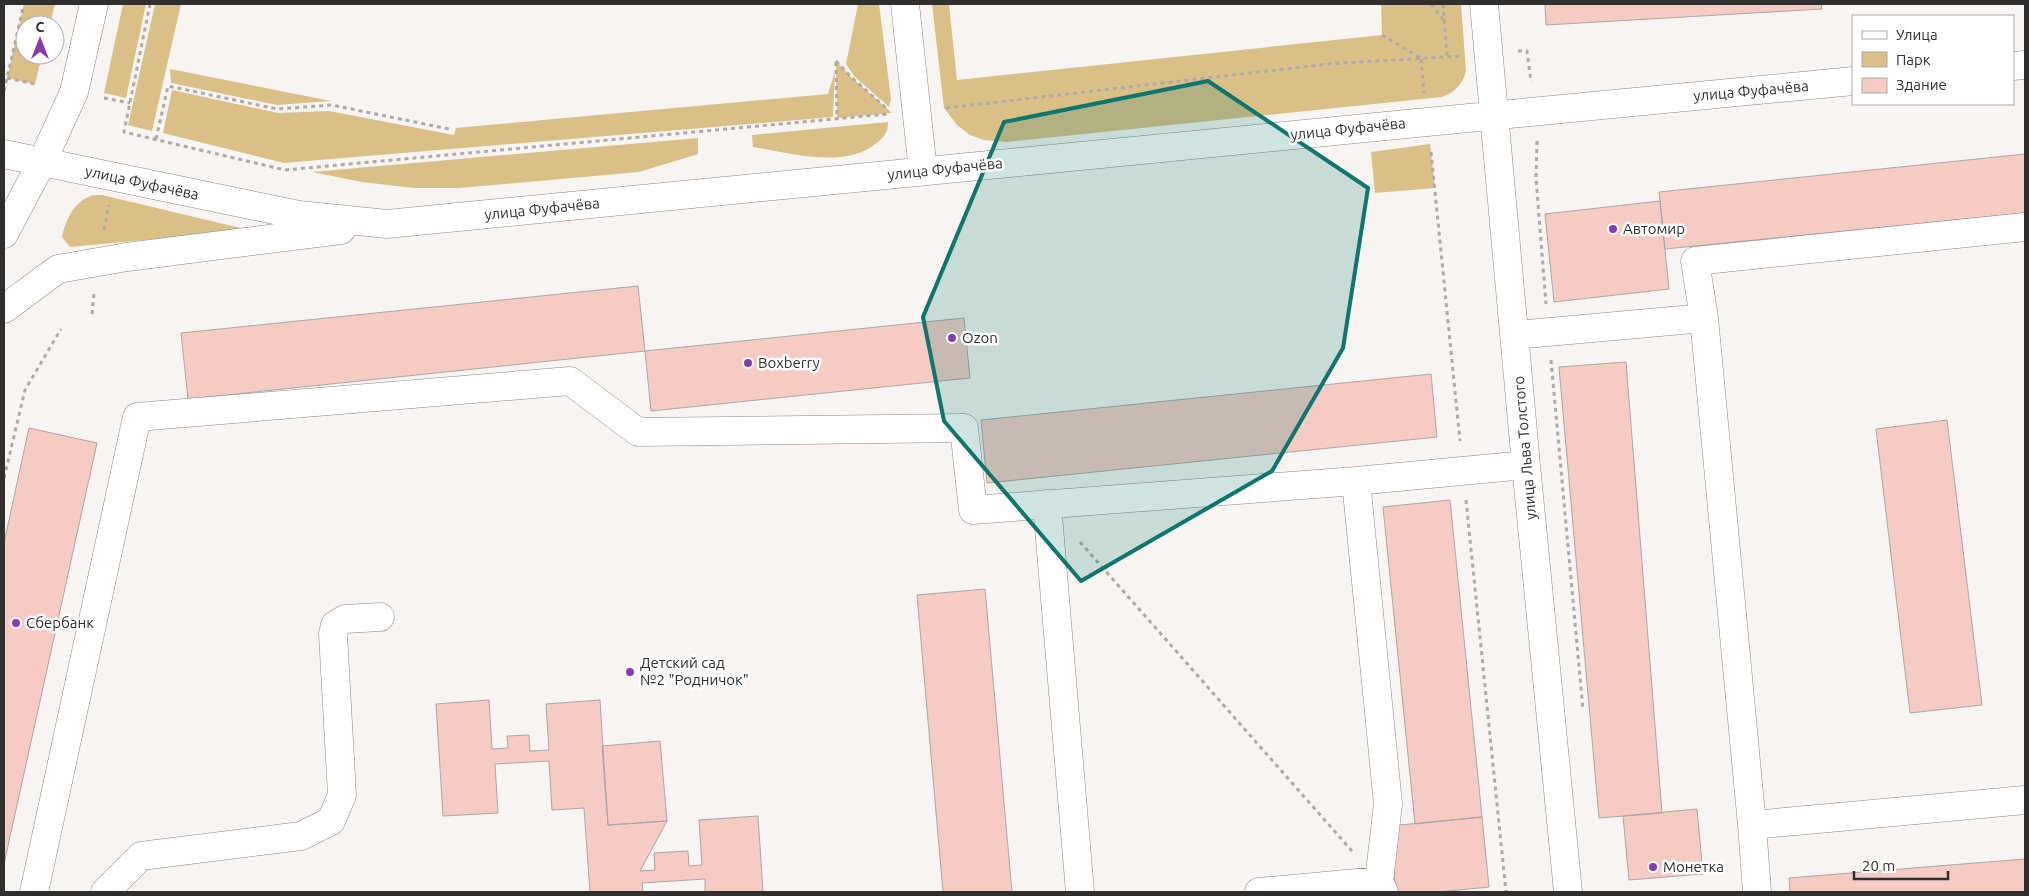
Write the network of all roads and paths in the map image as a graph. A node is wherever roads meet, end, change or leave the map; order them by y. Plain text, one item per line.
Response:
1 (24, 4) edge
2 (94, 4) edge
3 (150, 4) edge
4 (905, 4) edge
5 (1431, 4) edge
6 (1443, 4) edge
7 (1484, 4) edge
8 (1444, 22) junction
9 (1382, 35) dead end
10 (1512, 52) dead end
11 (1465, 56) dead end
12 (1447, 57) junction
13 (1421, 59) junction
14 (7, 78) junction
15 (1852, 82) edge
16 (35, 84) dead end
17 (4, 91) edge
18 (1532, 91) dead end
19 (102, 98) dead end
20 (1425, 99) dead end
21 (130, 103) junction
22 (917, 111) junction
23 (1494, 115) junction
24 (837, 118) junction
25 (449, 129) dead end
26 (1537, 138) dead end
27 (156, 139) junction
28 (1430, 144) dead end
29 (4, 154) edge
30 (42, 162) junction
31 (924, 171) junction
32 (111, 197) dead end
33 (387, 224) junction
34 (2025, 227) edge
35 (4, 234) edge
36 (103, 234) dead end
37 (94, 288) dead end
38 (4, 309) edge
39 (92, 314) dead end
40 (1704, 318) junction
41 (61, 329) dead end
42 (1549, 332) junction
43 (1515, 335) junction
44 (1526, 464) junction
45 (1463, 471) junction
46 (4, 478) edge
47 (1356, 481) junction
48 (1047, 504) junction
49 (1079, 541) dead end
50 (380, 617) dead end
51 (1583, 715) dead end
52 (2025, 800) edge
53 (1752, 825) junction
54 (1381, 887) edge
55 (34, 892) edge
56 (104, 892) edge
57 (1080, 892) edge
58 (1259, 892) edge
59 (1506, 892) edge
60 (1568, 892) edge
61 (1757, 892) edge

1 - 14 path
2 - 30 street
3 - 21 path
4 - 22 street
5 - 8 path
6 - 8 path
7 - 23 street, улица Льва Толстого
8 - 12 path
9 - 13 path
10 - 18 path
11 - 12 path
12 - 13 path
13 - 20 path
13 - 22 path
14 - 16 path
14 - 17 path
15 - 23 street, улица Фуфачёва
19 - 21 path
21 - 27 path
22 - 31 street
23 - 31 street, улица Фуфачёва
23 - 43 street, улица Льва Толстого
24 - 24 path
24 - 27 path
25 - 27 path
26 - 42 path
28 - 45 path
29 - 30 street, улица Фуфачёва
30 - 33 street, улица Фуфачёва
30 - 35 street
31 - 33 street, улица Фуфачёва
32 - 36 path
33 - 38 street
34 - 40 street
37 - 39 path
40 - 42 street
40 - 53 street
41 - 46 path
42 - 43 street
42 - 51 path
43 - 44 street, улица Льва Толстого
44 - 45 street
44 - 60 street, улица Льва Толстого
45 - 47 street
45 - 59 path
47 - 48 street
47 - 54 street
48 - 55 street
48 - 57 street
49 - 54 path
50 - 56 street
52 - 53 street
53 - 61 street
54 - 58 street

